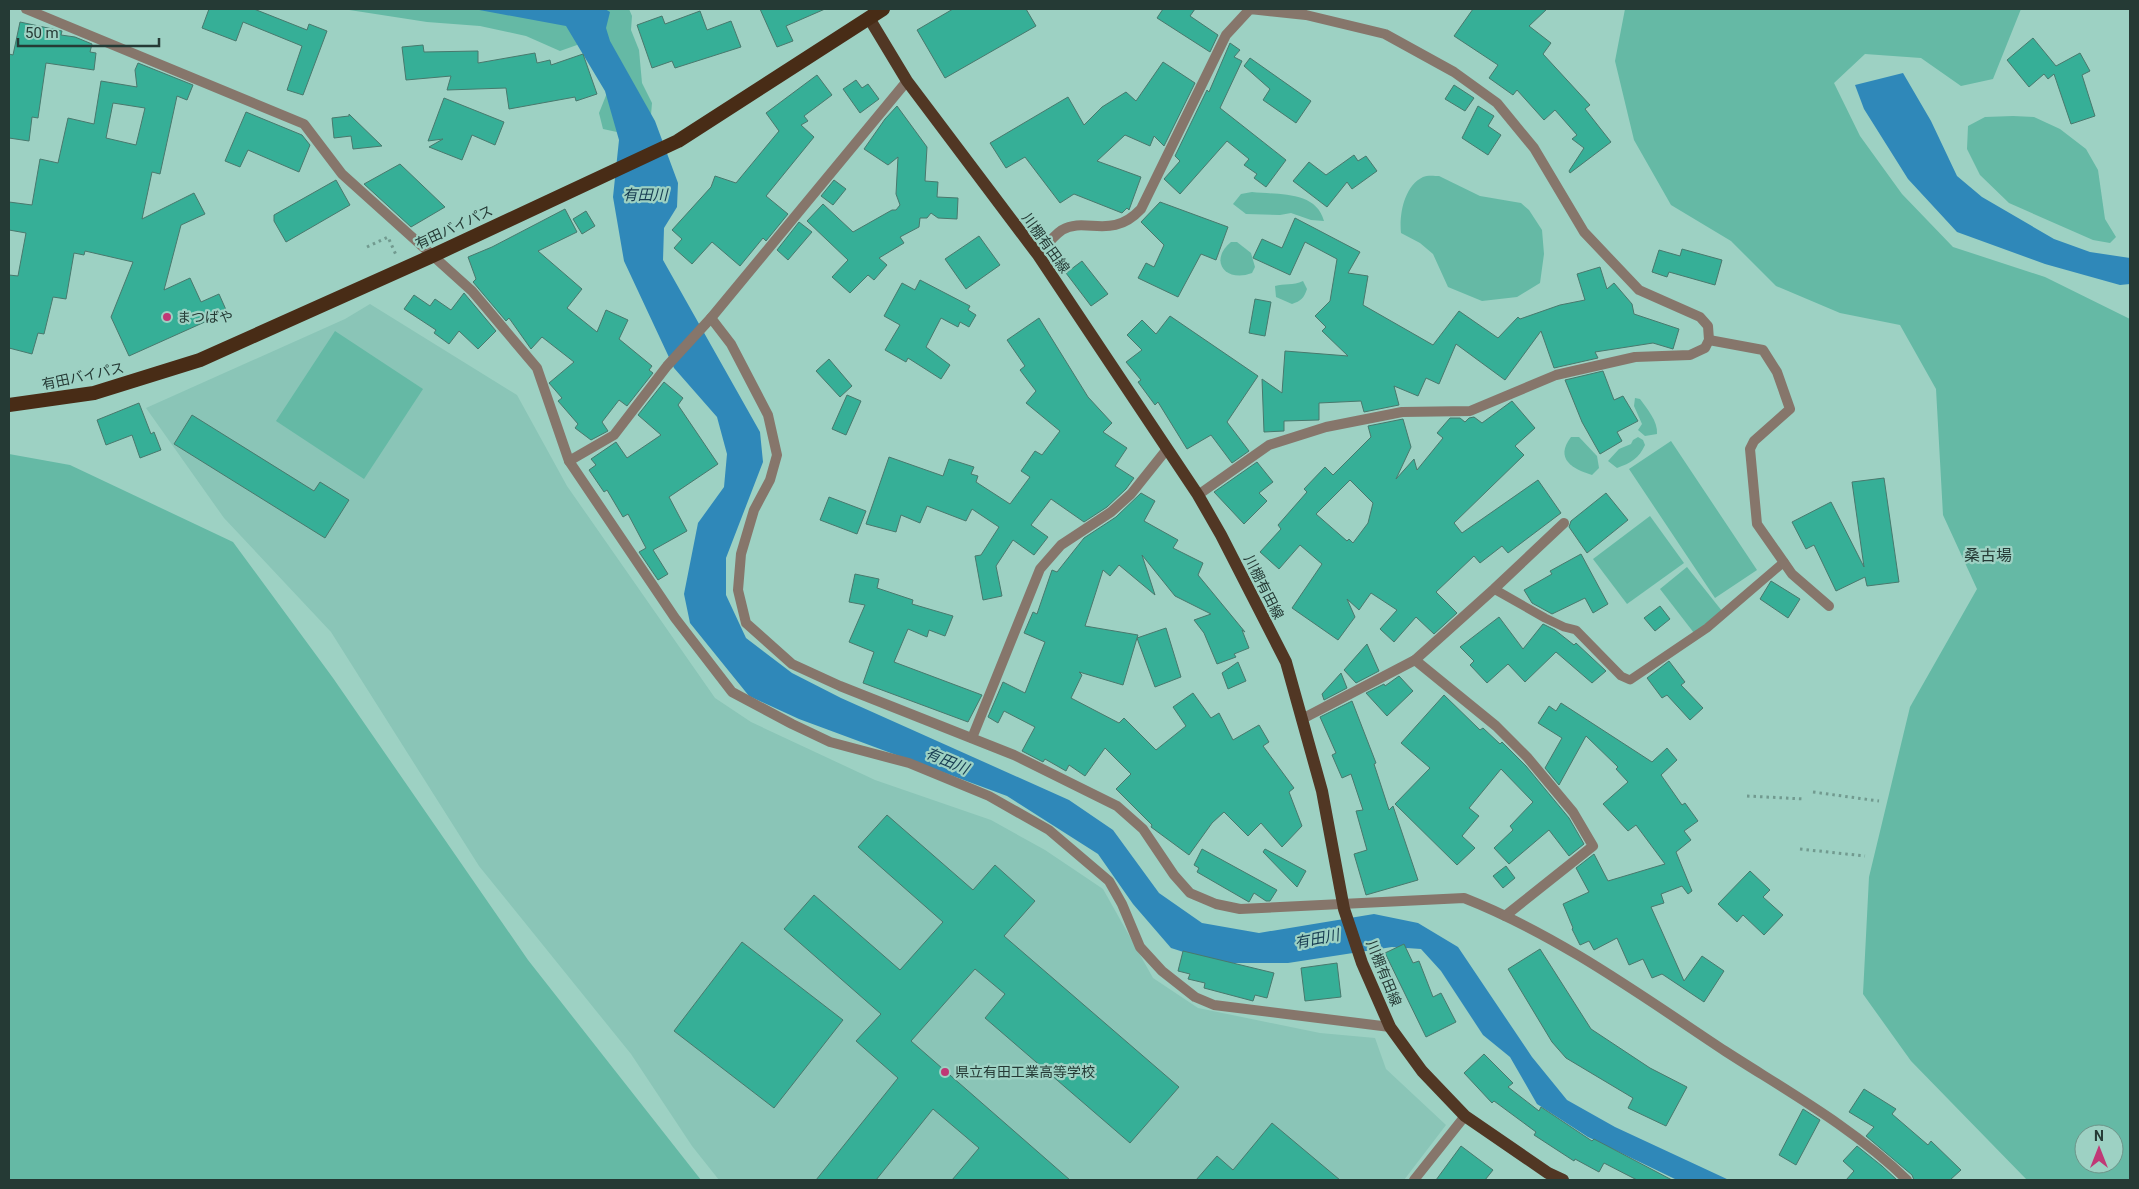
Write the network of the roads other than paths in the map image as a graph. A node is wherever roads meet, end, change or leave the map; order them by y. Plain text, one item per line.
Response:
1 (26, 9) edge
2 (883, 9) edge
3 (869, 18) junction
4 (907, 81) junction
5 (1038, 255) junction
6 (432, 256) junction
7 (712, 318) junction
8 (1709, 340) junction
9 (9, 405) edge
10 (1167, 449) junction
11 (569, 461) junction
12 (1198, 495) junction
13 (1564, 523) dead end
14 (1784, 562) junction
15 (1494, 590) junction
16 (1829, 606) dead end
17 (1415, 660) junction
18 (1302, 719) junction
19 (972, 738) junction
20 (1343, 906) junction
21 (1505, 916) junction
22 (1390, 1027) junction
23 (1464, 1116) junction
24 (1414, 1180) edge
25 (1563, 1180) edge
26 (1907, 1180) edge

1 - 6 street
2 - 3 highway, 有田バイパス
3 - 4 main road, 川棚有田線
3 - 6 highway, 有田バイパス
4 - 5 main road, 川棚有田線
4 - 7 street
5 - 8 street
5 - 10 main road, 川棚有田線
6 - 9 highway, 有田バイパス
6 - 11 street
7 - 11 street
7 - 19 street
8 - 12 street
8 - 14 street
10 - 12 main road, 川棚有田線
10 - 19 street
11 - 22 street
12 - 18 main road, 川棚有田線
13 - 15 street
14 - 15 lane
14 - 16 street
15 - 17 street
17 - 18 street
17 - 21 street
18 - 20 main road, 川棚有田線
19 - 20 street
20 - 21 street
20 - 22 main road, 川棚有田線
21 - 26 street
22 - 23 main road, 川棚有田線
23 - 24 street
23 - 25 main road, 川棚有田線

